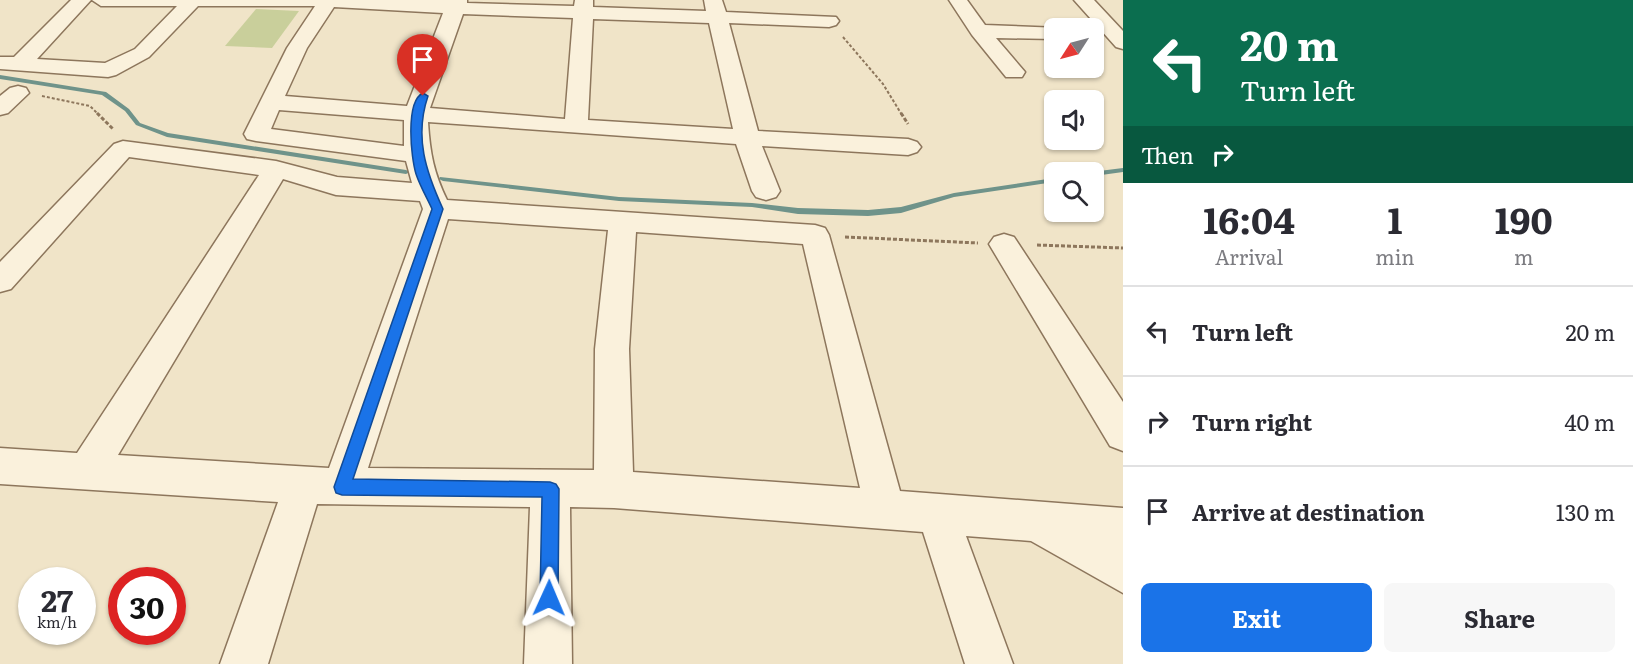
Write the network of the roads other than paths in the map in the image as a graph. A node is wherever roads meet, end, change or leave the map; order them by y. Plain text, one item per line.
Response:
1 (82, 0) edge
2 (101, 0) edge
3 (958, 0) edge
4 (1083, 0) edge
5 (191, 2) junction
6 (328, 2) edge
7 (456, 4) edge
8 (583, 6) edge
9 (715, 8) edge
10 (829, 21) road end
11 (979, 31) junction
12 (1044, 33) edge
13 (1113, 37) edge
14 (10, 64) edge
15 (1014, 72) dead end
16 (18, 93) road end
17 (269, 102) junction
18 (0, 108) edge
19 (417, 114) junction
20 (576, 127) junction
21 (747, 138) junction
22 (908, 147) road end
23 (417, 155) junction
24 (276, 169) junction
25 (766, 191) dead end
26 (434, 201) junction
27 (623, 222) junction
28 (1004, 244) road end
29 (0, 281) edge
30 (1123, 434) edge
31 (0, 466) edge
32 (86, 473) junction
33 (323, 486) junction
34 (550, 489) junction
35 (614, 489) junction
36 (885, 509) junction
37 (938, 514) junction
38 (1036, 522) junction
39 (1123, 528) edge
40 (1123, 571) edge
41 (244, 664) edge
42 (548, 664) edge
43 (989, 664) edge

1 - 14 street
2 - 5 street
3 - 11 street
4 - 13 street
5 - 6 street
5 - 14 street
6 - 7 street
6 - 17 street
7 - 8 street
7 - 19 street
8 - 9 street
8 - 20 street
9 - 10 street
9 - 21 street
11 - 12 street
11 - 15 street
16 - 18 street
17 - 19 street
17 - 23 street
19 - 20 street
19 - 23 street
20 - 21 street
21 - 22 street
21 - 25 street
23 - 26 street
24 - 26 street
24 - 29 street
24 - 32 street
26 - 27 street
26 - 33 street
27 - 35 street
27 - 36 street
28 - 30 street
31 - 32 street
32 - 33 street
33 - 34 street
33 - 41 street
34 - 35 street
34 - 42 street
35 - 36 street
36 - 37 street
37 - 38 street
37 - 43 street
38 - 39 street
38 - 40 street

